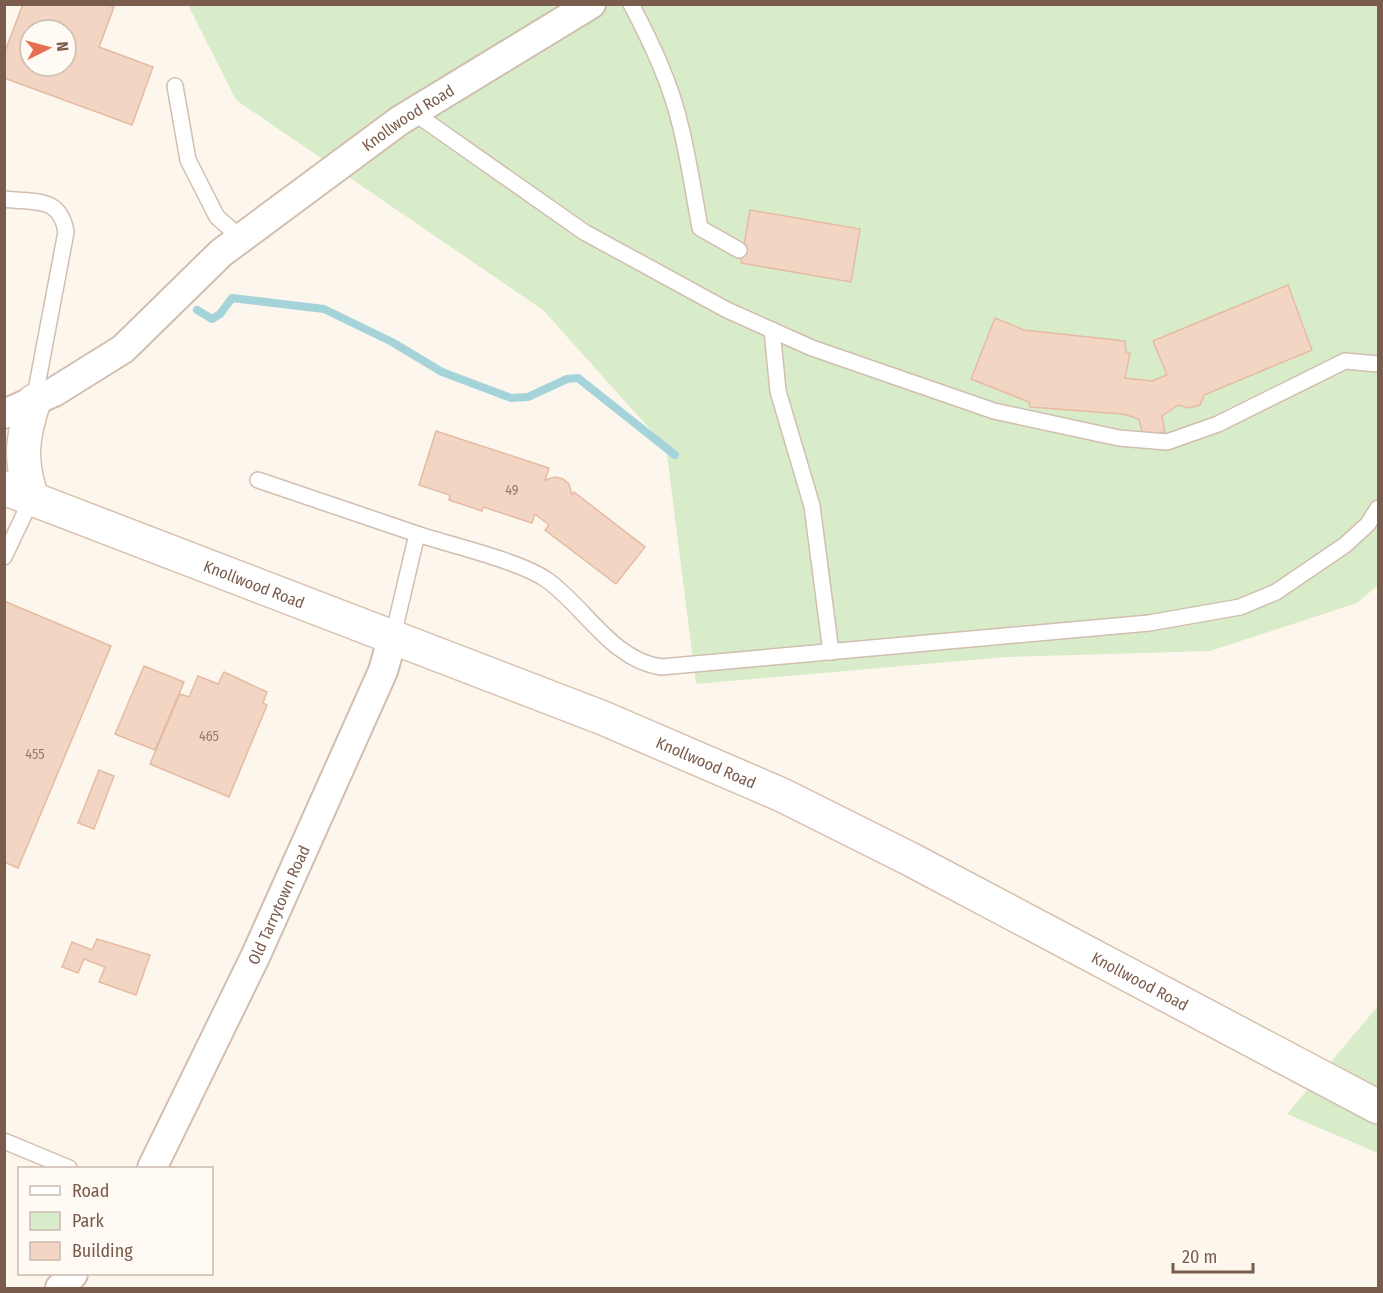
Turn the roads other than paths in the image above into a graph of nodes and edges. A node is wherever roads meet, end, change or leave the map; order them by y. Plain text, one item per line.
1 (591, 4) edge
2 (631, 4) edge
3 (176, 86) dead end
4 (413, 112) junction
5 (4, 200) edge
6 (241, 238) junction
7 (739, 250) dead end
8 (772, 330) junction
9 (1378, 364) edge
10 (34, 401) junction
11 (4, 414) edge
12 (258, 480) dead end
13 (18, 493) edge
14 (1378, 508) edge
15 (417, 534) junction
16 (4, 556) edge
17 (393, 636) junction
18 (831, 652) junction
19 (1378, 1107) edge
20 (4, 1141) edge
21 (67, 1167) edge
22 (152, 1167) edge
23 (72, 1275) edge
24 (60, 1288) edge

1 - 4 street, Knollwood Road
2 - 7 lane
3 - 6 lane
4 - 6 street, Knollwood Road
4 - 8 lane
5 - 10 lane
6 - 10 street, Knollwood Road
8 - 9 lane
8 - 18 lane
10 - 11 street, Knollwood Road
10 - 13 main road
12 - 15 lane
13 - 16 lane
13 - 17 main road, Knollwood Road
14 - 18 lane
15 - 17 lane
15 - 18 lane
17 - 19 main road, Knollwood Road
17 - 22 street, Old Tarrytown Road
20 - 21 lane
23 - 24 street

